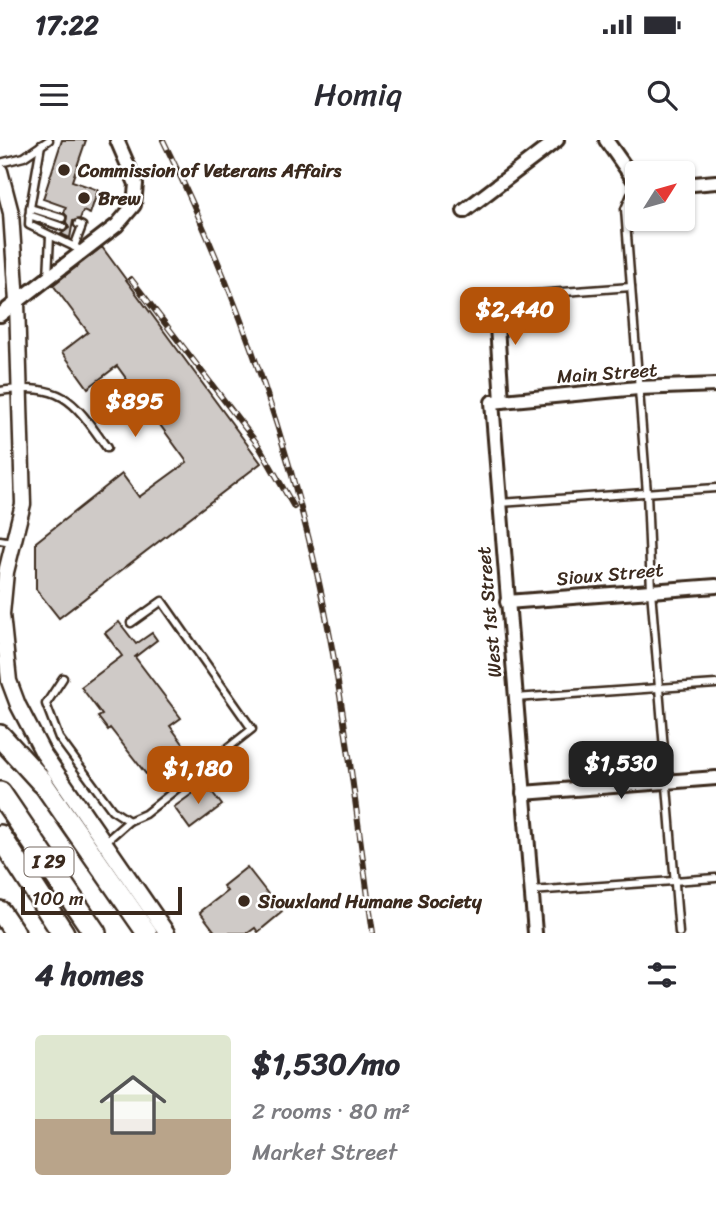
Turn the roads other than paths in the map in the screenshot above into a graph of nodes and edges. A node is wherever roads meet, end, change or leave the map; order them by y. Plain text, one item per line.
1 (49, 140) edge
2 (117, 140) edge
3 (557, 140) edge
4 (606, 140) edge
5 (41, 145) junction
6 (0, 163) edge
7 (625, 167) edge
8 (0, 171) edge
9 (716, 182) edge
10 (695, 184) edge
11 (29, 211) junction
12 (464, 211) dead end
13 (62, 218) dead end
14 (63, 227) dead end
15 (77, 229) dead end
16 (627, 231) edge
17 (50, 236) junction
18 (78, 249) junction
19 (47, 279) junction
20 (631, 287) junction
21 (495, 297) joint
22 (17, 302) junction
23 (0, 316) edge
24 (716, 385) edge
25 (638, 388) junction
26 (19, 389) junction
27 (0, 391) edge
28 (502, 401) junction
29 (107, 448) dead end
30 (716, 488) edge
31 (647, 493) junction
32 (499, 503) junction
33 (7, 541) edge
34 (716, 586) edge
35 (651, 590) junction
36 (507, 602) junction
37 (131, 623) dead end
38 (63, 678) dead end
39 (716, 684) edge
40 (659, 689) junction
41 (515, 698) junction
42 (0, 736) edge
43 (716, 778) edge
44 (667, 781) junction
45 (42, 782) joint
46 (0, 793) edge
47 (523, 793) junction
48 (129, 821) junction
49 (0, 835) edge
50 (105, 842) junction
51 (0, 859) edge
52 (716, 878) edge
53 (675, 881) junction
54 (531, 891) junction
55 (0, 911) edge
56 (15, 933) edge
57 (50, 933) edge
58 (63, 933) edge
59 (95, 933) edge
60 (147, 933) edge
61 (167, 933) edge
62 (535, 933) edge
63 (679, 933) edge

1 - 5 lane
2 - 18 street
3 - 12 street
4 - 7 street
5 - 6 lane
5 - 11 lane
8 - 22 street
9 - 10 street
11 - 13 lane
11 - 14 lane
11 - 17 lane
15 - 18 lane
16 - 20 lane
17 - 18 lane
17 - 19 lane
18 - 19 street
19 - 22 street
20 - 21 lane
20 - 25 lane
21 - 28 street, West 1st Street
22 - 23 street
22 - 26 street
24 - 25 street, Main Street
25 - 28 street, Main Street
25 - 31 lane
26 - 27 lane
26 - 29 lane
26 - 33 street
28 - 32 street, West 1st Street
30 - 31 lane
31 - 32 lane
31 - 35 lane
32 - 36 street, West 1st Street
33 - 50 street
34 - 35 street, Sioux Street
35 - 36 street, Sioux Street
35 - 40 lane
36 - 41 street, West 1st Street
37 - 48 lane
38 - 48 lane
39 - 40 lane
40 - 41 lane
40 - 44 lane
41 - 47 street, West 1st Street
42 - 45 highway
43 - 44 street
44 - 47 street
44 - 53 lane
45 - 60 highway
46 - 59 highway, I 29
47 - 54 street, West 1st Street
48 - 50 lane
49 - 58 highway, I 29
50 - 61 street
51 - 57 highway
52 - 53 lane
53 - 54 lane
53 - 63 lane
54 - 62 street, West 1st Street
55 - 56 highway

